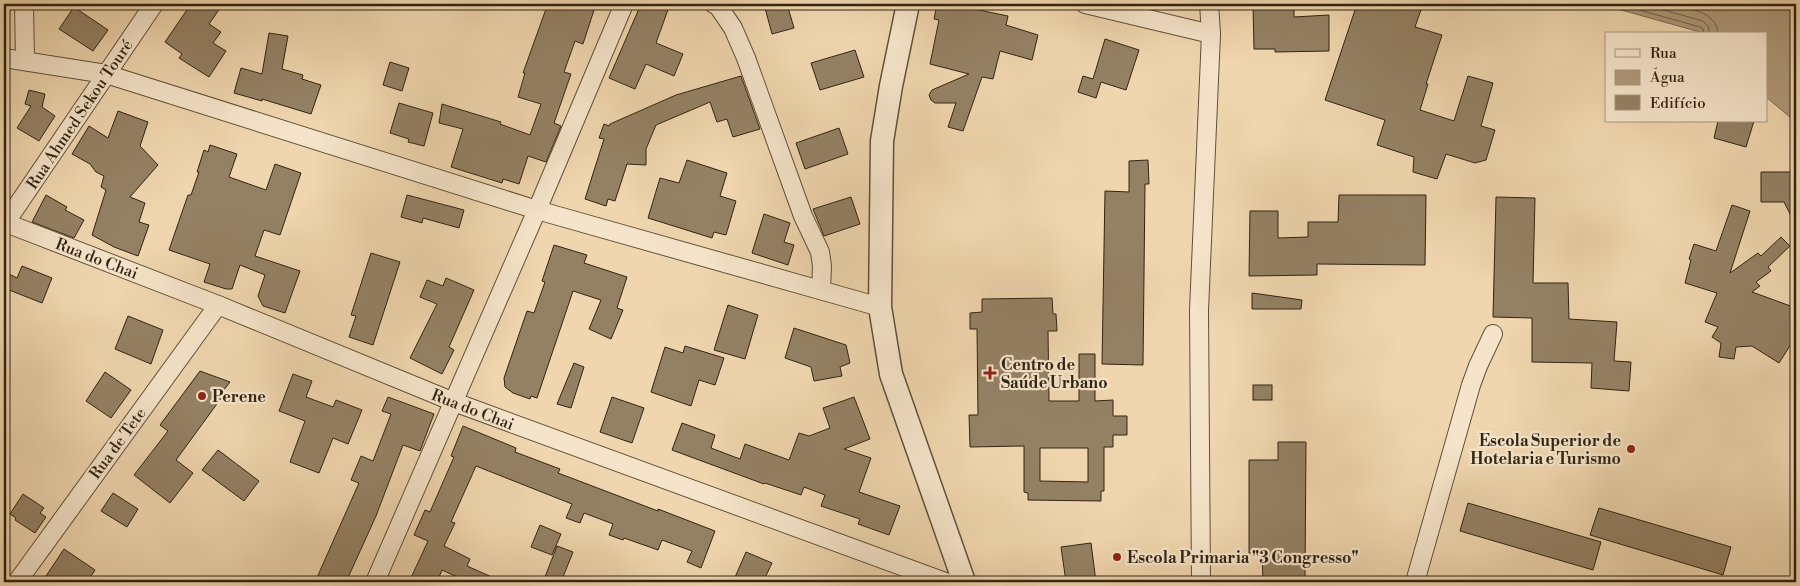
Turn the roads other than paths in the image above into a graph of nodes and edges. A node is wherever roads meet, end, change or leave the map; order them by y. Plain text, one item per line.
1 (24, 4) edge
2 (154, 4) edge
3 (624, 4) edge
4 (714, 4) edge
5 (908, 4) edge
6 (1085, 4) edge
7 (1210, 4) edge
8 (1211, 34) junction
9 (4, 58) edge
10 (25, 60) junction
11 (106, 74) junction
12 (537, 210) junction
13 (5, 224) edge
14 (821, 290) junction
15 (218, 305) junction
16 (880, 307) junction
17 (1493, 334) dead end
18 (454, 402) junction
19 (17, 582) edge
20 (376, 582) edge
21 (945, 582) edge
22 (964, 582) edge
23 (1201, 582) edge
24 (1415, 582) edge

1 - 10 street
2 - 11 street, Rua Ahmed Sekou Touré
3 - 12 street
4 - 14 street
5 - 16 street
6 - 8 street
7 - 8 street
8 - 23 street
9 - 10 street
10 - 11 street
11 - 12 street
11 - 13 street, Rua Ahmed Sekou Touré
12 - 14 street
12 - 18 street
13 - 15 street, Rua do Chai
14 - 16 street
15 - 18 street, Rua do Chai
15 - 19 street, Rua de Tete
16 - 22 street
17 - 24 street
18 - 20 street
18 - 21 street, Rua do Chai

